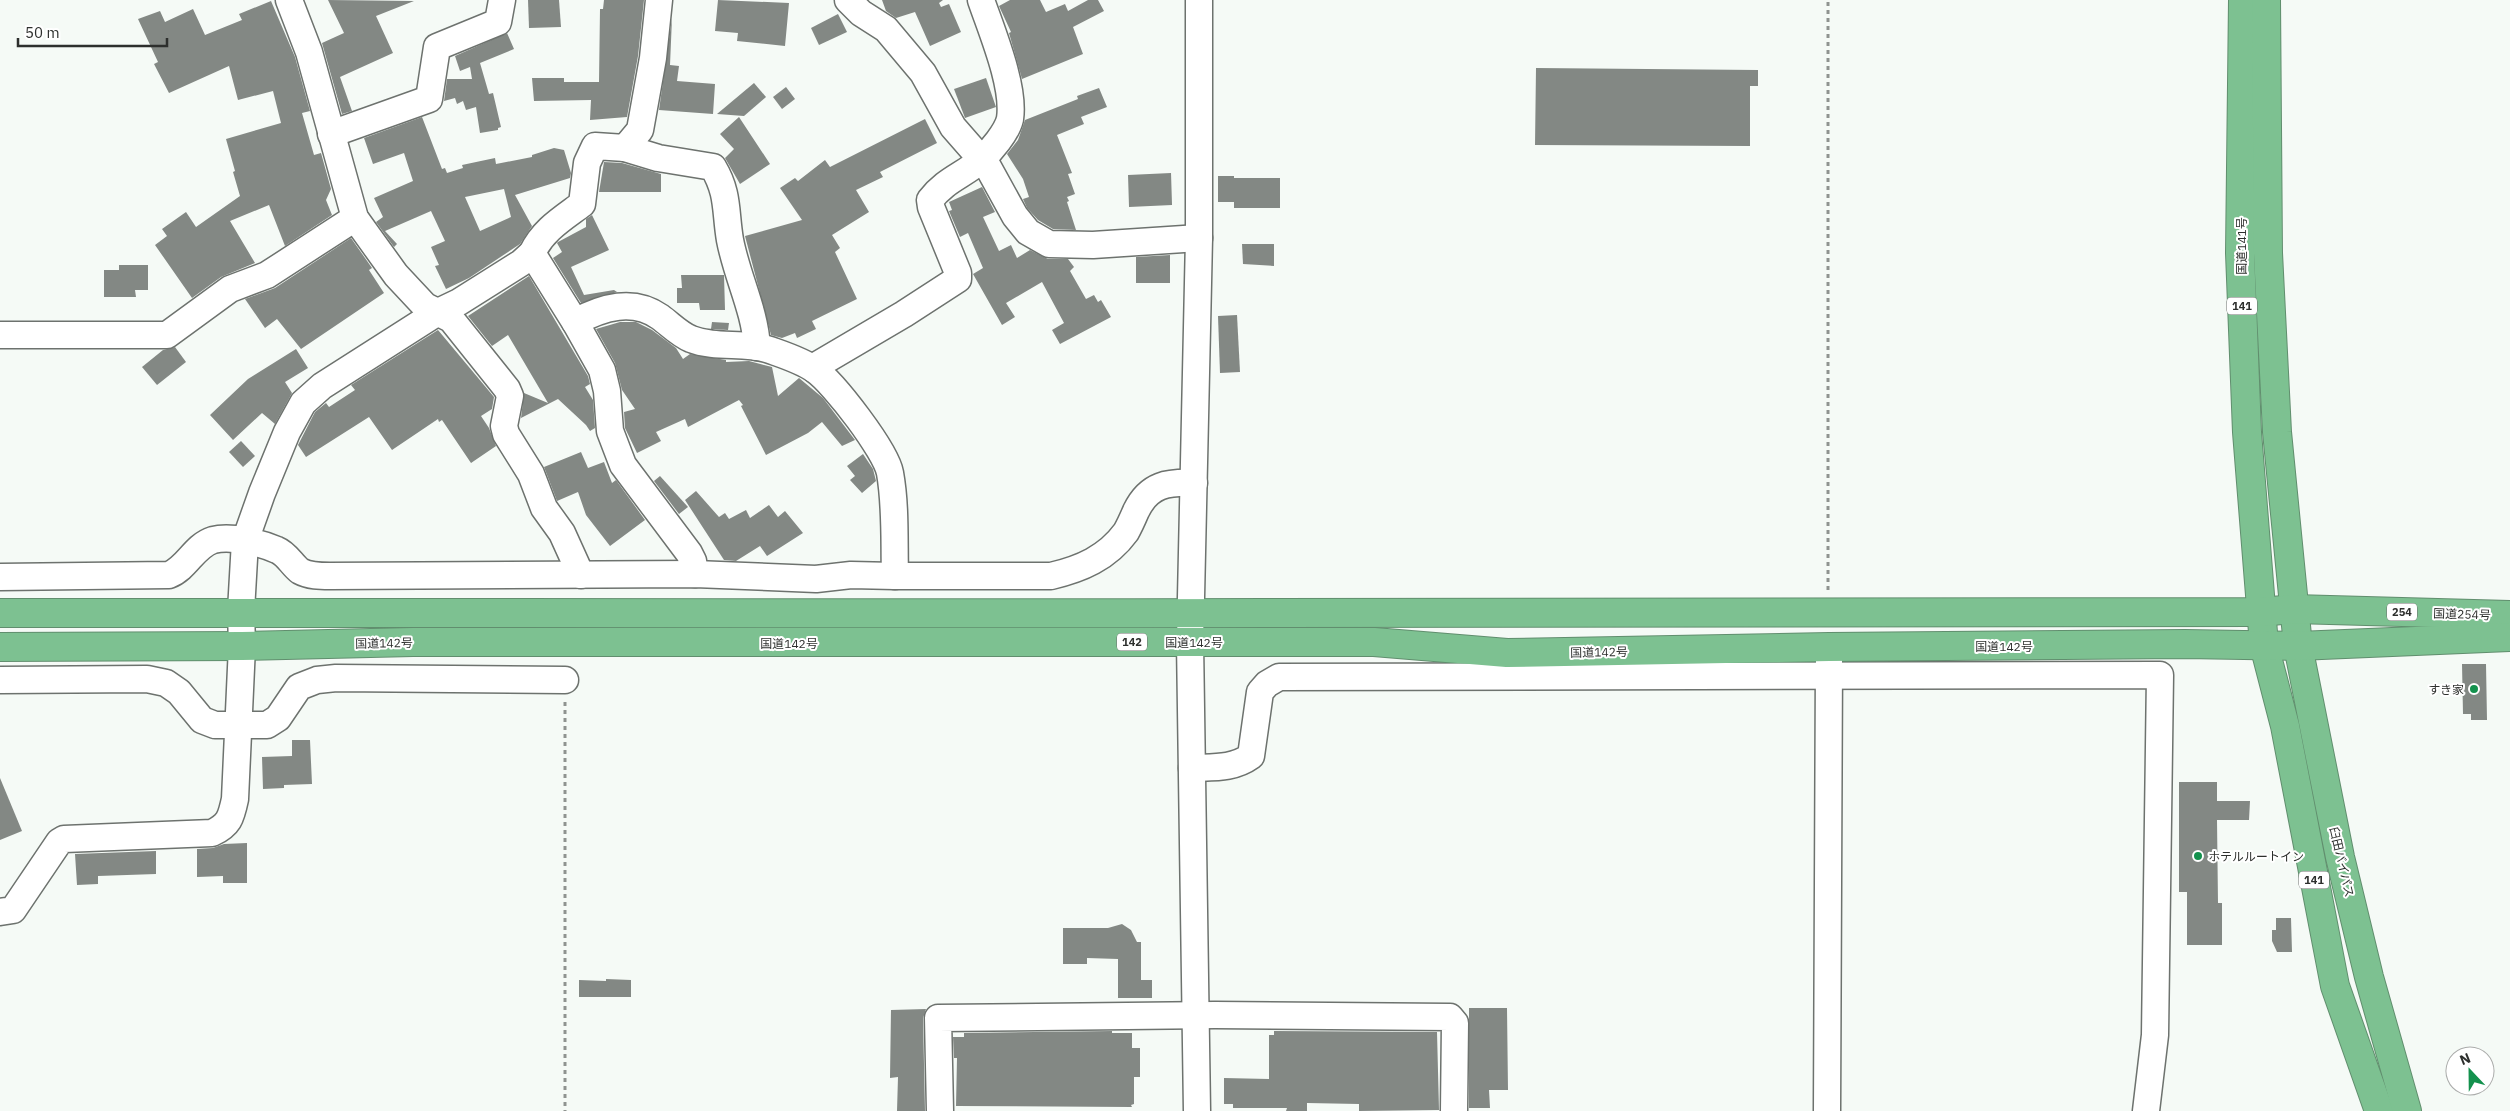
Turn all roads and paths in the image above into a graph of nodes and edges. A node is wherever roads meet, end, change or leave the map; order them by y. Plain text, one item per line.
1 (289, 0) edge
2 (502, 0) edge
3 (659, 0) edge
4 (848, 0) edge
5 (981, 0) edge
6 (1199, 0) edge
7 (1828, 0) edge
8 (2243, 0) edge
9 (2266, 0) edge
10 (331, 134) junction
11 (626, 148) junction
12 (981, 160) junction
13 (355, 218) junction
14 (1199, 238) junction
15 (532, 254) junction
16 (438, 312) junction
17 (575, 322) junction
18 (0, 335) edge
19 (757, 347) junction
20 (814, 369) junction
21 (1194, 483) junction
22 (245, 541) junction
23 (695, 574) junction
24 (581, 575) junction
25 (895, 576) junction
26 (0, 577) edge
27 (2294, 609) junction
28 (241, 611) junction
29 (2261, 612) junction
30 (0, 613) edge
31 (1192, 613) junction
32 (2510, 615) edge
33 (1828, 616) junction
34 (2510, 637) edge
35 (1190, 642) junction
36 (2264, 645) junction
37 (242, 646) junction
38 (2298, 646) junction
39 (0, 647) edge
40 (1829, 647) junction
41 (1828, 676) junction
42 (0, 680) edge
43 (565, 680) joint
44 (237, 724) junction
45 (1192, 768) junction
46 (0, 912) edge
47 (1196, 1016) junction
48 (565, 1111) edge
49 (940, 1111) edge
50 (1197, 1111) edge
51 (1454, 1111) edge
52 (1826, 1111) edge
53 (2146, 1111) edge
54 (2379, 1111) edge
55 (2407, 1111) edge

1 - 10 street
2 - 10 street
3 - 11 street
4 - 12 street
5 - 12 street
6 - 14 street
7 - 33 path
8 - 29 highway, 国道141号 / 141
9 - 27 highway, 141
10 - 13 street
11 - 15 street
11 - 19 street
12 - 14 street
12 - 20 street
13 - 16 street
13 - 18 street
14 - 21 street
15 - 16 street
15 - 17 street
16 - 22 street
16 - 24 street
17 - 19 street
17 - 23 street
19 - 20 street
20 - 25 street
21 - 25 street
21 - 31 street
22 - 24 street
22 - 26 street
22 - 28 street
23 - 24 street
23 - 25 street
27 - 29 highway
27 - 32 highway, 国道254号 / 254
27 - 38 highway, 臼田バイパス / 141
28 - 30 highway
28 - 31 highway
28 - 37 street
29 - 33 highway
29 - 36 highway, 141
31 - 33 highway
31 - 35 street
34 - 38 highway, 国道254号
35 - 37 highway, 国道142号 / 142
35 - 40 highway, 国道142号 / 142
35 - 45 street
36 - 38 highway, 国道142号 / 142
36 - 40 highway, 国道142号 / 142
36 - 54 highway, 141
37 - 39 highway, 国道142号 / 142
37 - 44 street
38 - 55 highway, 臼田バイパス / 141
40 - 41 street
41 - 45 street
41 - 52 street
41 - 53 street
42 - 44 street
43 - 44 street
43 - 48 path
44 - 46 street
45 - 47 street
47 - 49 street
47 - 50 street
47 - 51 street

